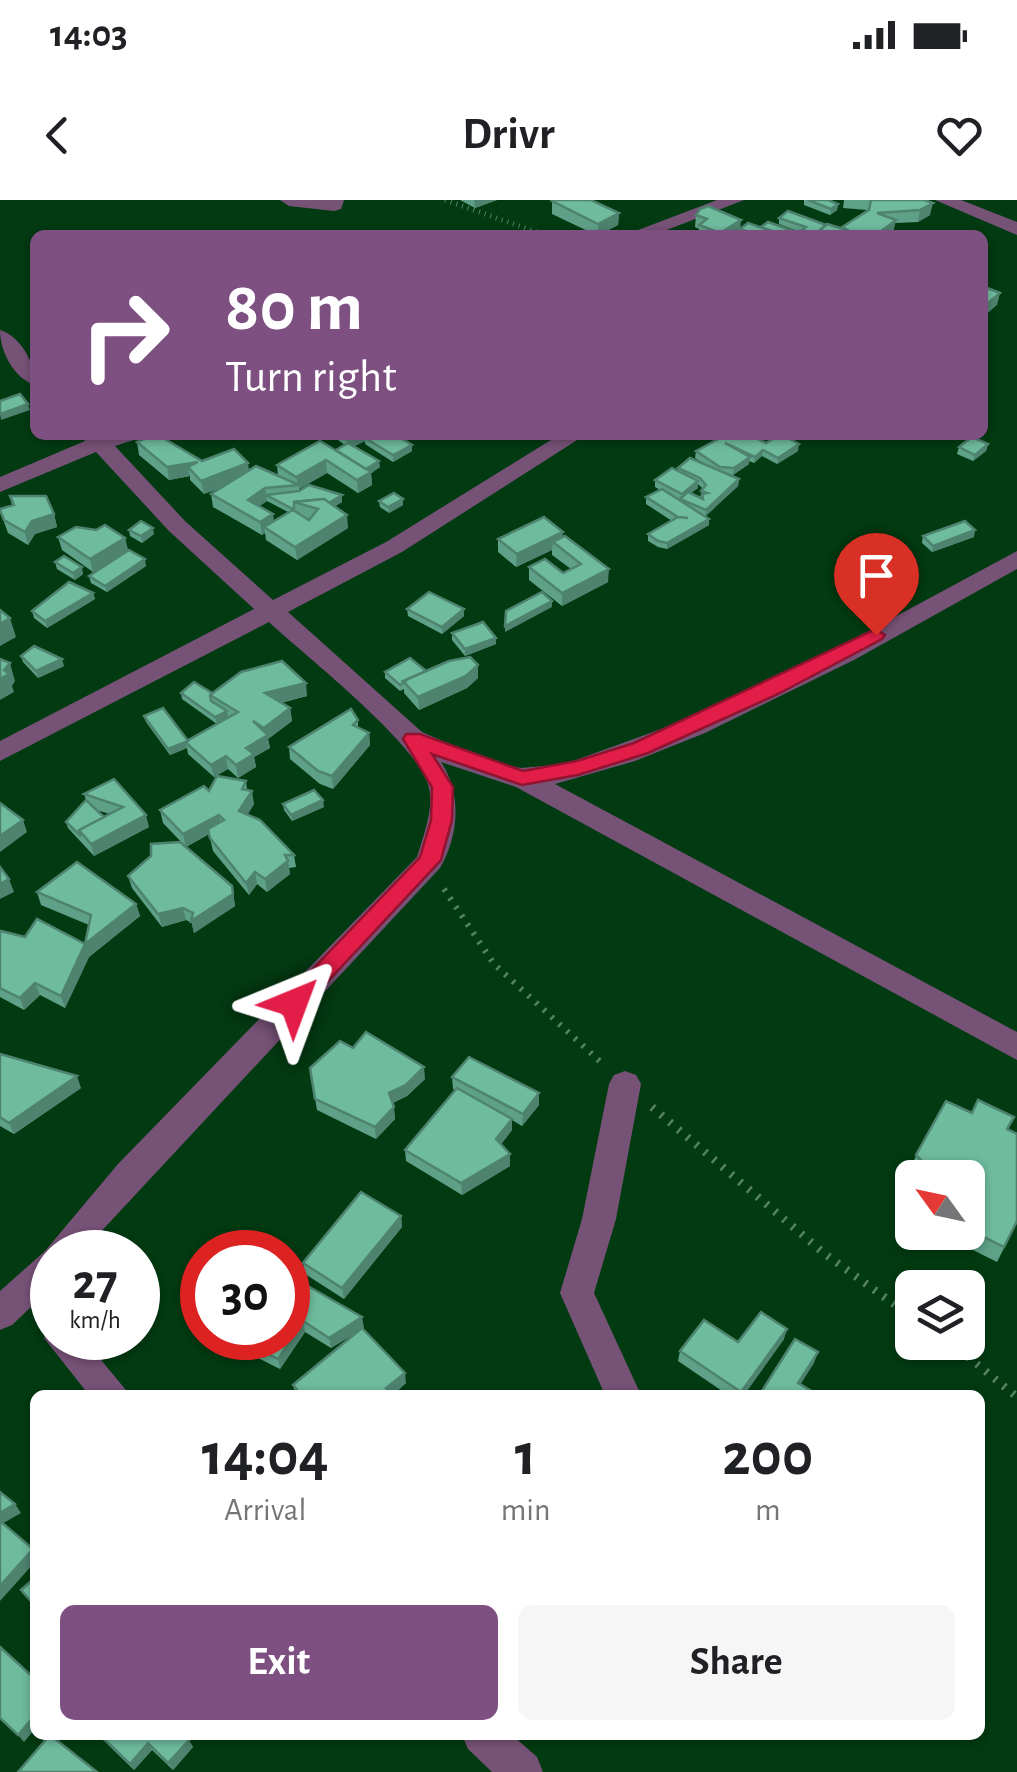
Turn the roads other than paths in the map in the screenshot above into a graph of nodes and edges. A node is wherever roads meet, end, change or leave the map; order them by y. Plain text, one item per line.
1 (289, 200) edge
2 (335, 200) edge
3 (735, 200) edge
4 (944, 200) edge
5 (972, 212) junction
6 (1017, 229) edge
7 (635, 230) edge
8 (964, 230) edge
9 (0, 336) edge
10 (30, 373) edge
11 (94, 440) edge
12 (97, 440) edge
13 (566, 440) edge
14 (0, 485) edge
15 (1017, 559) edge
16 (271, 613) junction
17 (413, 739) junction
18 (0, 752) edge
19 (522, 778) junction
20 (1017, 1047) edge
21 (625, 1084) dead end
22 (80, 1230) edge
23 (30, 1286) edge
24 (0, 1314) edge
25 (81, 1360) edge
26 (108, 1390) edge
27 (621, 1390) edge
28 (487, 1740) edge
29 (522, 1772) edge

1 - 2 street
3 - 7 street
4 - 5 street
5 - 6 street
5 - 8 street
9 - 10 street
11 - 14 street
12 - 16 street
13 - 16 street
15 - 19 street
16 - 17 street
16 - 18 street
17 - 19 street
17 - 22 street
19 - 20 street
21 - 27 street
23 - 24 street
25 - 26 street
28 - 29 street

